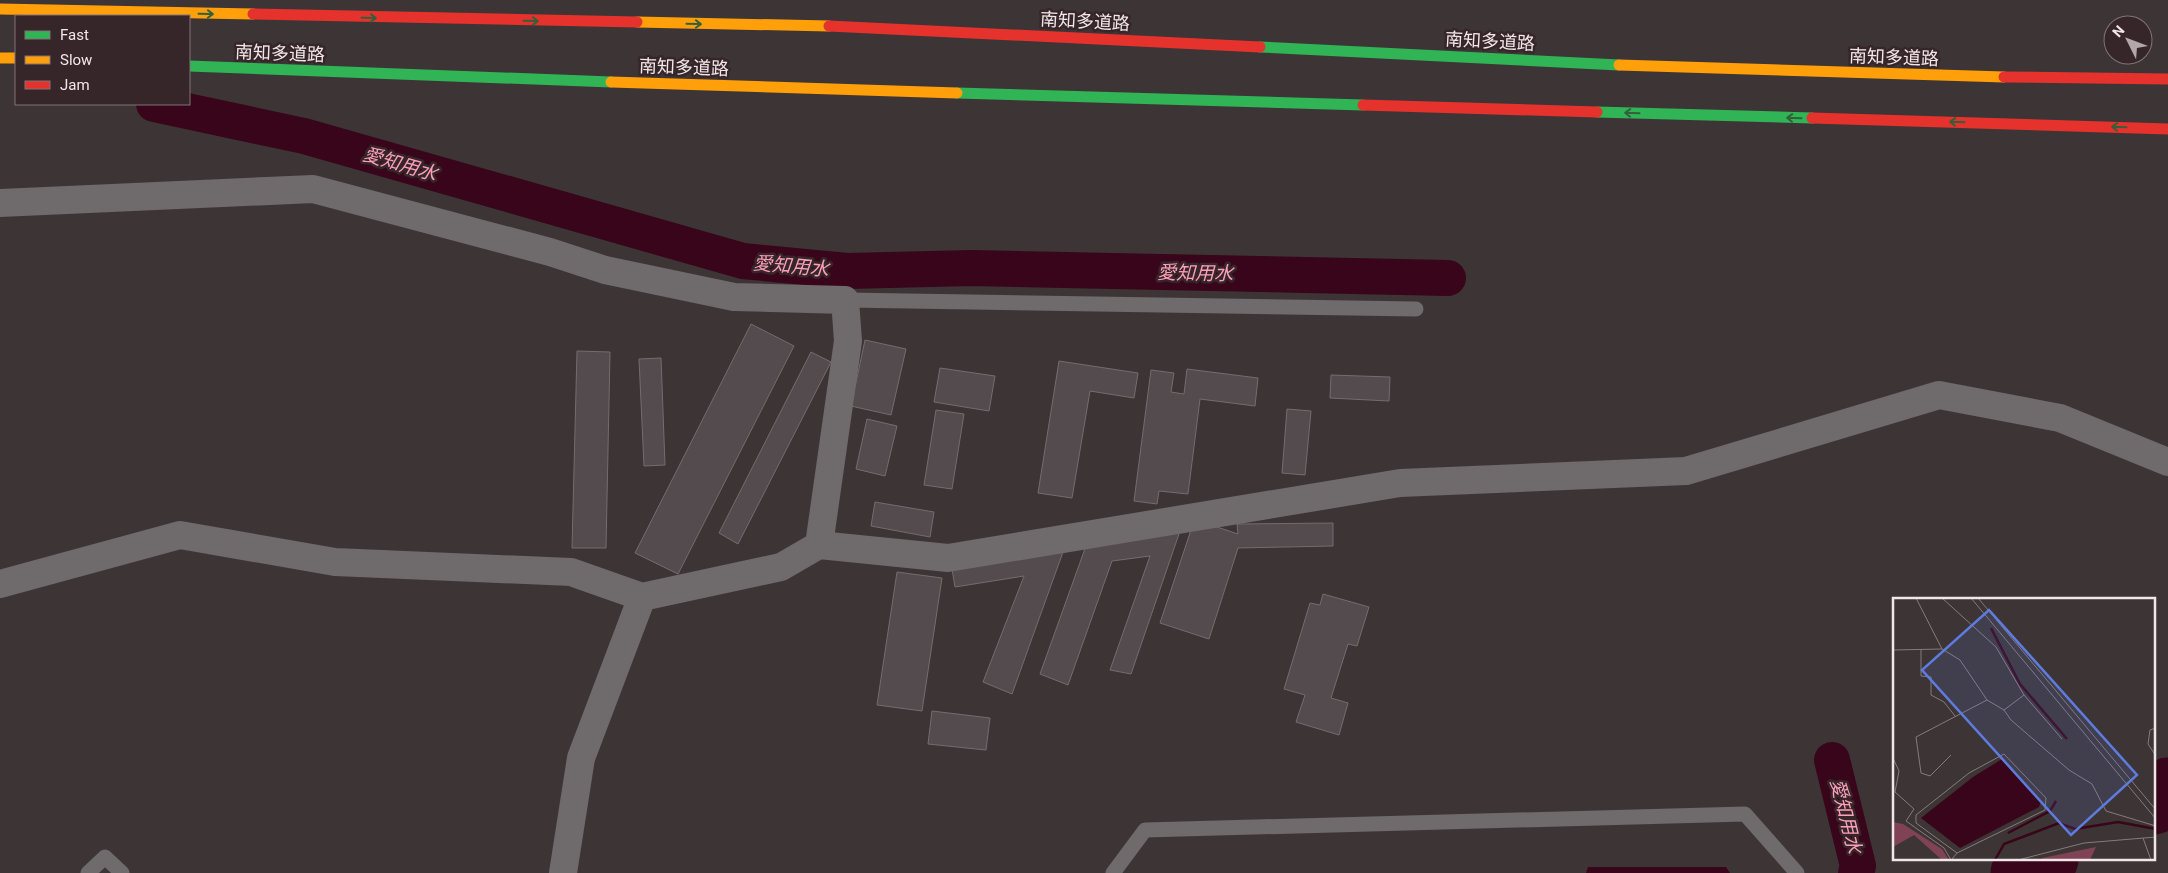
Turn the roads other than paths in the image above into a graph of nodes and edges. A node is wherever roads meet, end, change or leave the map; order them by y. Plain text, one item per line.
1 (0, 9) edge
2 (0, 58) edge
3 (15, 58) edge
4 (190, 66) edge
5 (2168, 79) edge
6 (2168, 129) edge
7 (0, 203) edge
8 (845, 300) junction
9 (1416, 309) dead end
10 (2168, 462) edge
11 (820, 545) junction
12 (0, 584) edge
13 (642, 597) junction
14 (88, 873) edge
15 (122, 873) edge
16 (563, 873) edge
17 (1114, 873) edge
18 (1797, 873) edge

1 -> 5 highway, 南知多道路
2 - 3 highway
6 -> 4 highway, 南知多道路
7 - 8 street
8 - 9 lane
8 - 11 street
10 - 11 street
11 - 13 street
12 - 13 street
13 - 16 street
14 - 15 lane
17 - 18 lane

